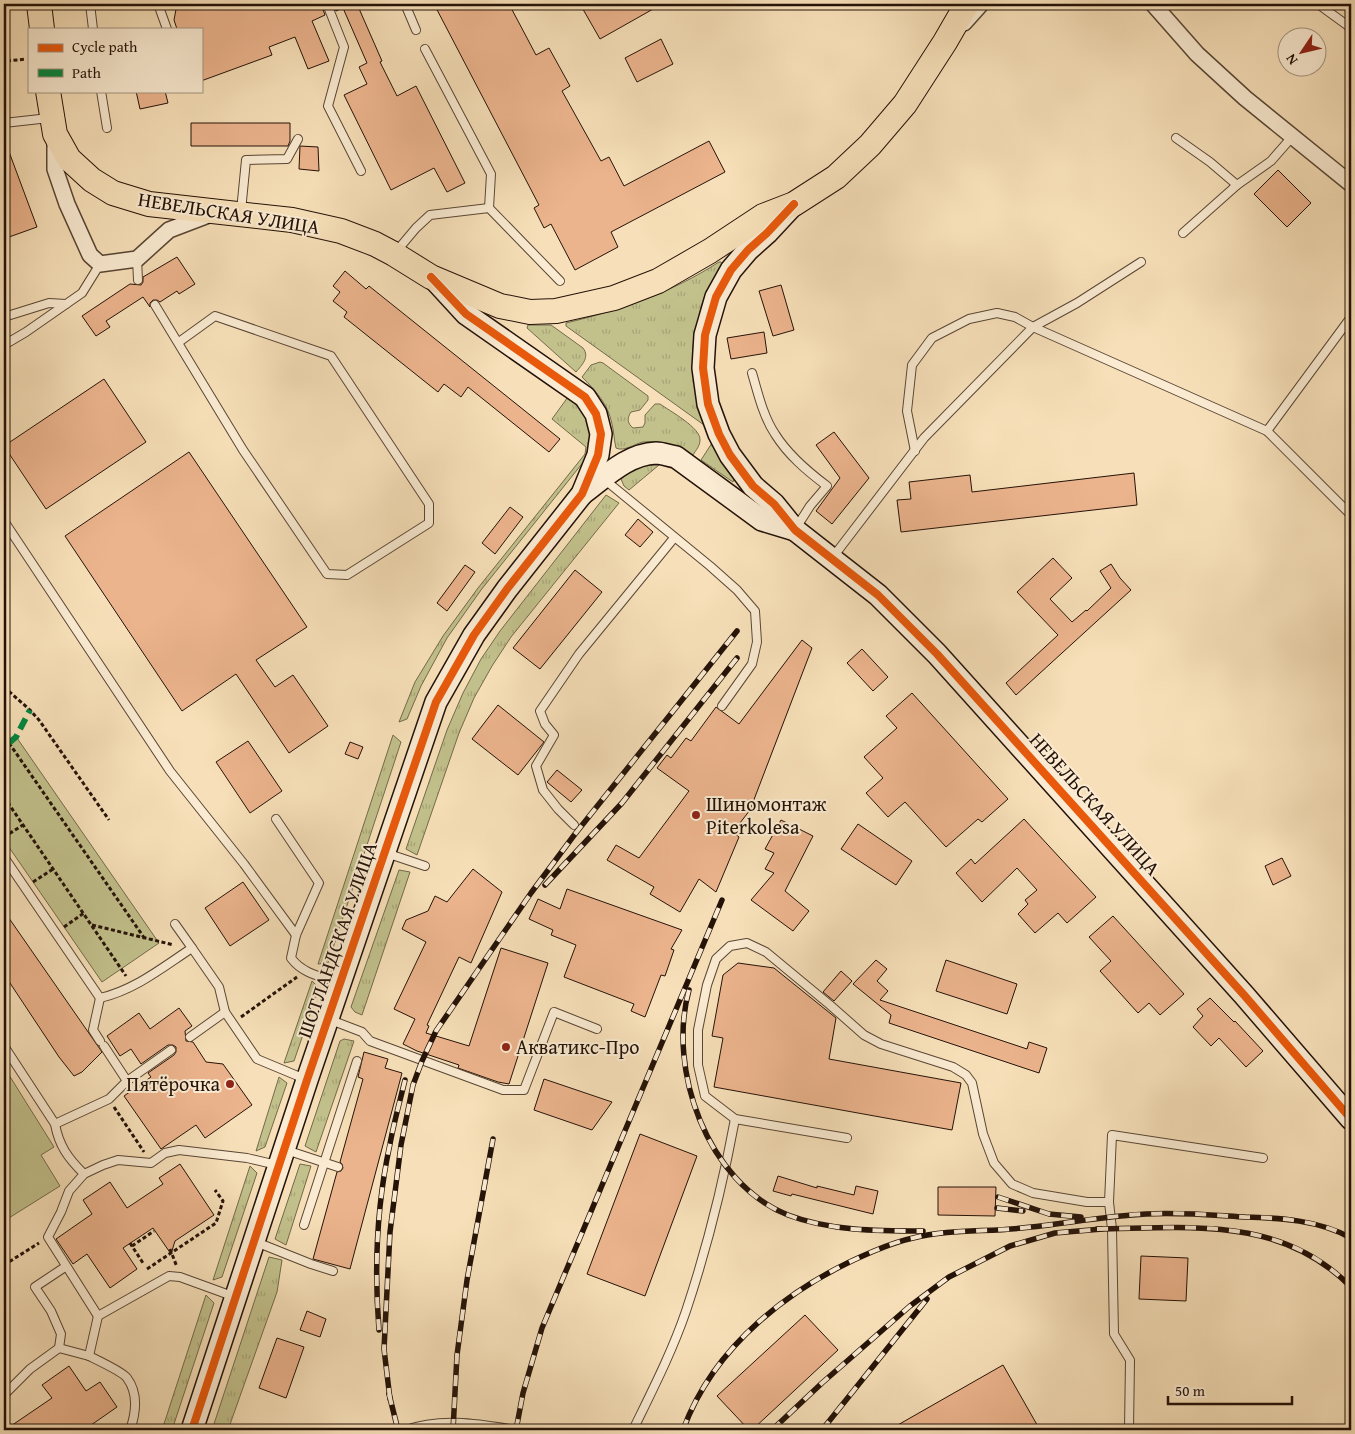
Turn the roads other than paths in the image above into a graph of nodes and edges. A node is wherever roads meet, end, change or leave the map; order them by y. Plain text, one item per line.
1 (90, 4) edge
2 (158, 4) edge
3 (327, 4) edge
4 (405, 4) edge
5 (967, 4) edge
6 (981, 4) edge
7 (1153, 4) edge
8 (1318, 4) edge
9 (30, 5) edge
10 (42, 28) edge
11 (92, 28) edge
12 (167, 28) edge
13 (1351, 28) edge
14 (416, 30) dead end
15 (945, 42) junction
16 (425, 49) dead end
17 (48, 92) edge
18 (101, 92) edge
19 (4, 123) edge
20 (53, 126) junction
21 (107, 128) dead end
22 (1292, 137) junction
23 (1176, 138) dead end
24 (298, 139) dead end
25 (361, 171) dead end
26 (1351, 184) edge
27 (1237, 185) junction
28 (794, 204) junction
29 (489, 208) junction
30 (217, 212) junction
31 (241, 214) junction
32 (1183, 233) dead end
33 (394, 254) junction
34 (137, 258) junction
35 (1141, 262) dead end
36 (100, 264) junction
37 (431, 277) junction
38 (138, 280) dead end
39 (560, 281) dead end
40 (66, 304) junction
41 (155, 306) dead end
42 (4, 317) edge
43 (1351, 317) edge
44 (1033, 327) junction
45 (179, 342) junction
46 (4, 345) edge
47 (752, 372) dead end
48 (1267, 431) junction
49 (914, 451) junction
50 (603, 479) junction
51 (582, 494) junction
52 (1351, 515) edge
53 (4, 521) edge
54 (795, 530) junction
55 (674, 538) junction
56 (832, 559) junction
57 (722, 706) dead end
58 (276, 819) dead end
59 (574, 825) dead end
60 (384, 852) junction
61 (4, 857) edge
62 (425, 866) dead end
63 (175, 924) dead end
64 (296, 935) junction
65 (192, 948) junction
66 (340, 982) junction
67 (100, 998) junction
68 (225, 1012) junction
69 (328, 1019) junction
70 (597, 1029) dead end
71 (190, 1038) dead end
72 (4, 1046) edge
73 (172, 1050) dead end
74 (357, 1061) dead end
75 (307, 1080) junction
76 (127, 1081) junction
77 (735, 1119) junction
78 (1351, 1119) edge
79 (55, 1124) junction
80 (847, 1138) dead end
81 (282, 1157) junction
82 (1264, 1158) dead end
83 (325, 1163) junction
84 (338, 1167) dead end
85 (84, 1174) junction
86 (1109, 1202) junction
87 (304, 1225) dead end
88 (254, 1241) junction
89 (65, 1267) junction
90 (333, 1271) dead end
91 (235, 1297) junction
92 (98, 1316) junction
93 (59, 1348) junction
94 (89, 1356) junction
95 (4, 1396) edge
96 (130, 1430) edge
97 (192, 1430) edge
98 (406, 1430) edge
99 (516, 1430) edge
100 (634, 1430) edge
101 (1129, 1430) edge

1 - 11 lane
2 - 12 lane
3 - 25 lane
4 - 14 lane
5 - 15 main road
6 - 15 street
7 - 22 street
8 - 13 lane
9 - 10 main road
15 - 28 main road
16 - 29 lane
17 - 20 main road, НЕВЕЛЬСКАЯ УЛИЦА
18 - 21 lane
19 - 20 lane
20 - 30 main road, НЕВЕЛЬСКАЯ УЛИЦА
20 - 36 street
22 - 26 street
22 - 27 lane
23 - 27 lane
24 - 31 lane
27 - 32 lane
28 - 37 main road
28 - 54 street
29 - 33 lane
29 - 39 lane
30 - 31 main road, НЕВЕЛЬСКАЯ УЛИЦА
30 - 34 street
31 - 33 main road, НЕВЕЛЬСКАЯ УЛИЦА
33 - 37 main road, НЕВЕЛЬСКАЯ УЛИЦА
34 - 36 street
34 - 38 lane
35 - 44 lane
36 - 40 lane
37 - 51 street, НЕВЕЛЬСКАЯ УЛИЦА
40 - 42 lane
40 - 46 lane
41 - 45 lane
43 - 48 lane
44 - 48 lane
44 - 49 lane
44 - 49 lane
45 - 45 lane
47 - 54 lane
48 - 52 lane
49 - 56 lane
50 - 51 street
50 - 54 street
50 - 55 lane
51 - 60 street, ШОТЛАНДСКАЯ УЛИЦА
53 - 64 lane
54 - 56 street, НЕВЕЛЬСКАЯ УЛИЦА
55 - 57 lane
55 - 59 lane
56 - 78 street, НЕВЕЛЬСКАЯ УЛИЦА
58 - 64 lane
60 - 62 lane
60 - 66 street, ШОТЛАНДСКАЯ УЛИЦА
61 - 67 lane
63 - 65 lane
64 - 66 lane
65 - 67 lane
65 - 68 lane
66 - 69 street, ШОТЛАНДСКАЯ УЛИЦА
67 - 76 lane
68 - 71 lane
68 - 75 lane
69 - 70 lane
69 - 75 street, ШОТЛАНДСКАЯ УЛИЦА
72 - 79 lane
73 - 76 lane
74 - 83 lane
75 - 81 street, ШОТЛАНДСКАЯ УЛИЦА
76 - 79 lane
77 - 80 lane
77 - 86 lane
77 - 100 lane
79 - 85 lane
81 - 83 lane
81 - 85 lane
81 - 88 street, ШОТЛАНДСКАЯ УЛИЦА
82 - 86 lane
83 - 84 lane
83 - 87 lane
85 - 89 lane
86 - 101 lane
88 - 90 lane
88 - 91 street, ШОТЛАНДСКАЯ УЛИЦА
89 - 92 lane
89 - 93 lane
91 - 92 lane
91 - 97 street, ШОТЛАНДСКАЯ УЛИЦА
92 - 94 lane
93 - 94 lane
93 - 95 lane
94 - 96 lane
98 - 99 lane

